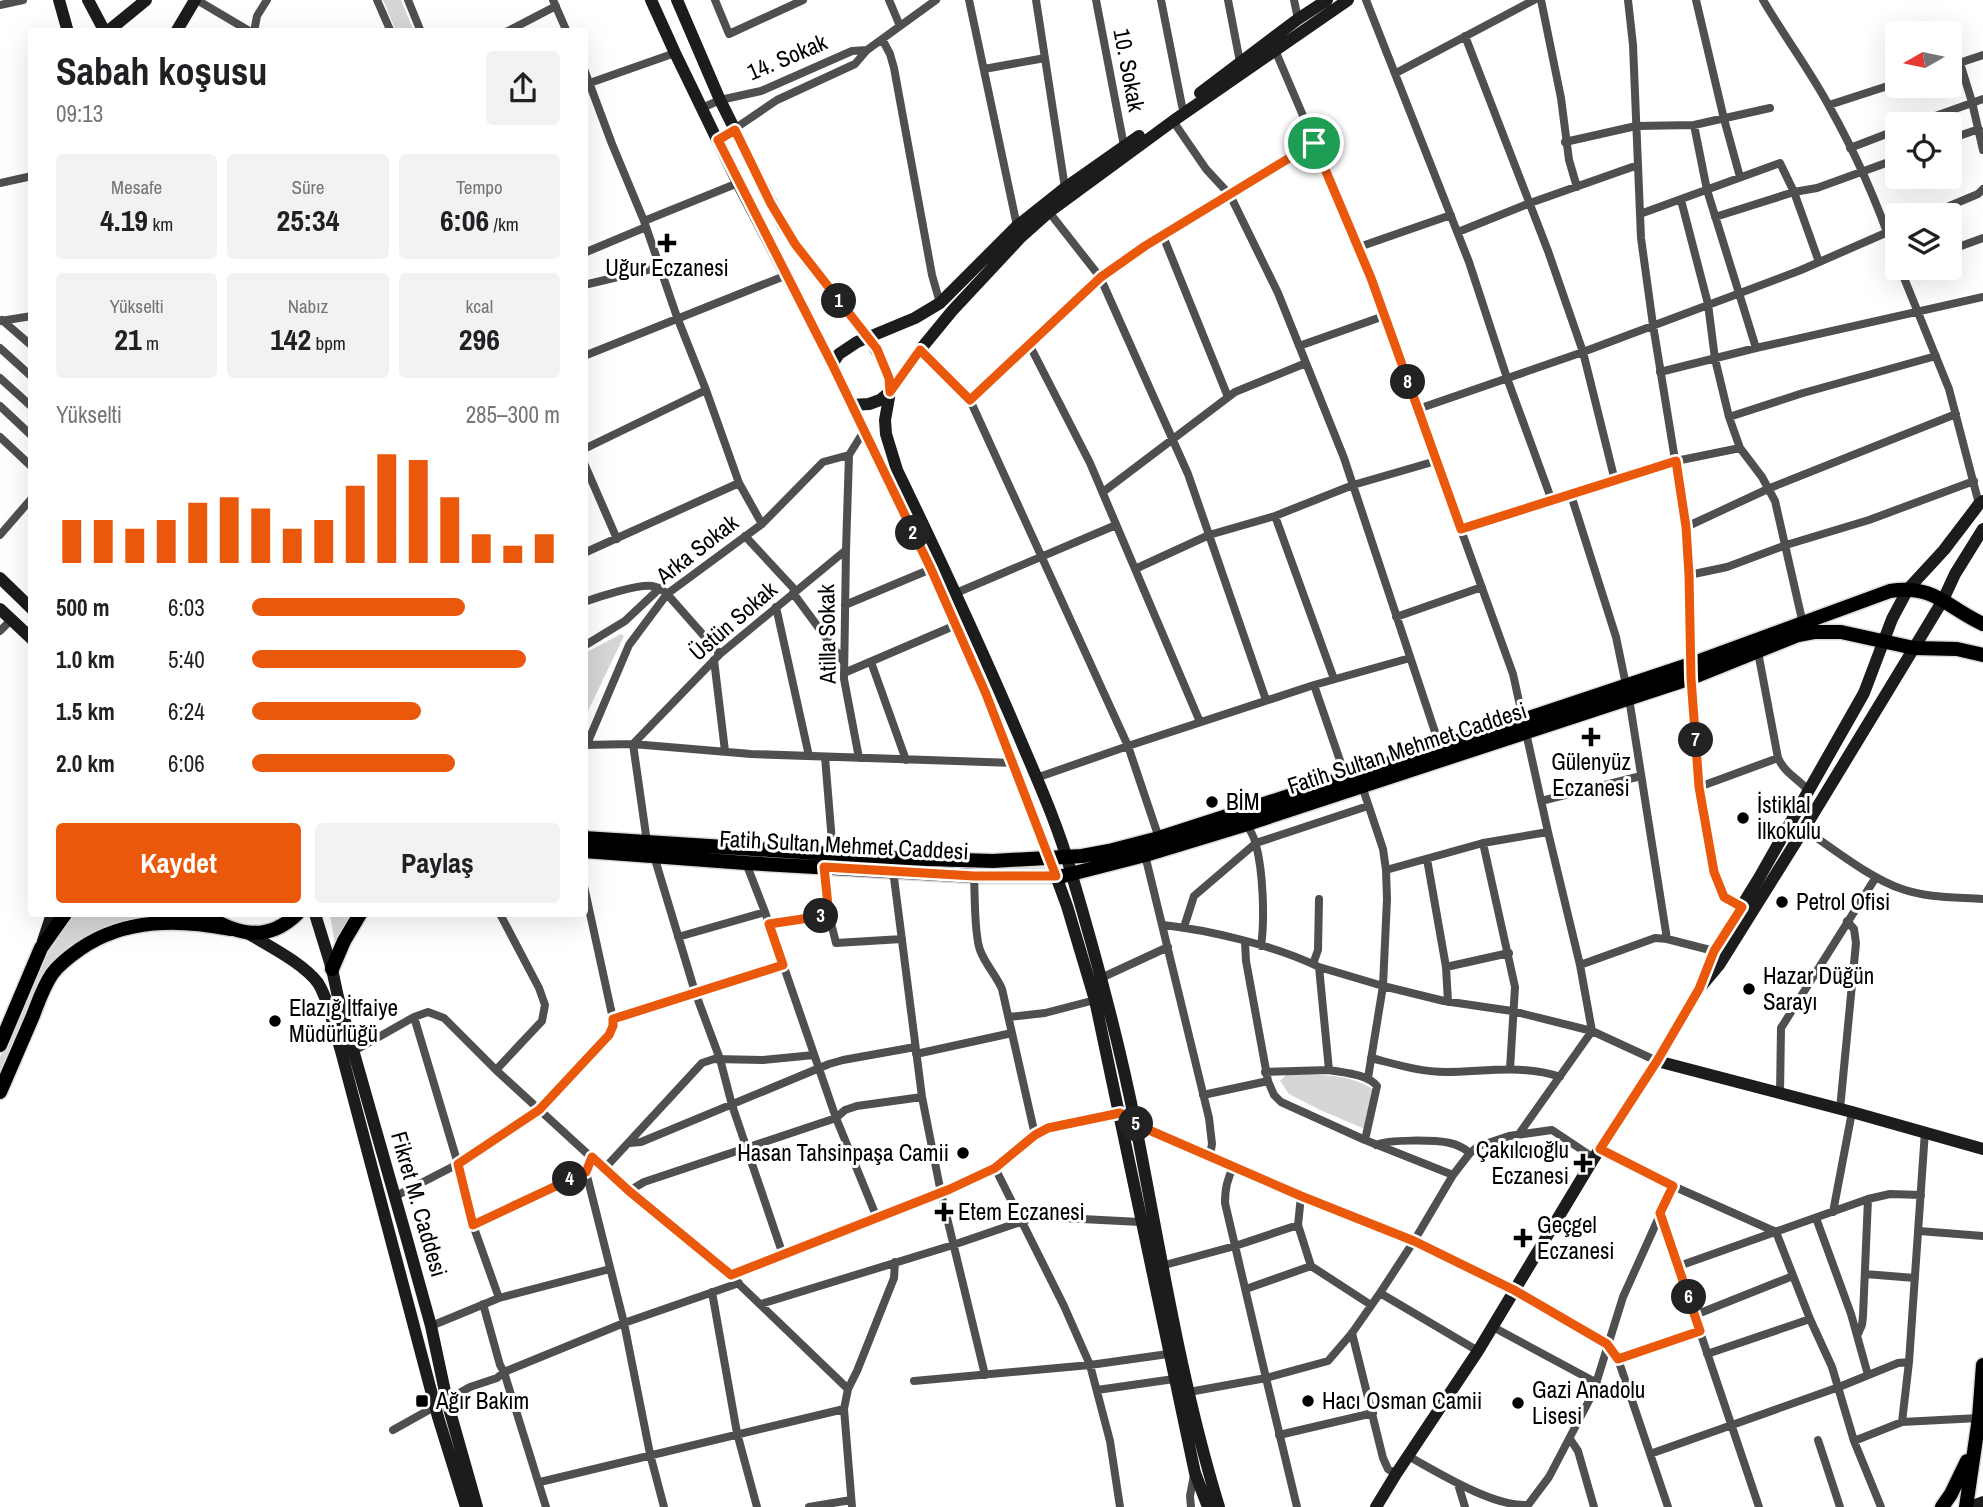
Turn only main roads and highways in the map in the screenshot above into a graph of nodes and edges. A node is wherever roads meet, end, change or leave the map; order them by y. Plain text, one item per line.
1 (59, 0) edge
2 (88, 0) edge
3 (146, 0) edge
4 (196, 0) edge
5 (651, 0) edge
6 (677, 0) edge
7 (1327, 0) edge
8 (1348, 0) edge
9 (67, 28) edge
10 (104, 28) edge
11 (111, 28) edge
12 (178, 28) edge
13 (869, 338) junction
14 (832, 364) junction
15 (890, 392) junction
16 (851, 405) junction
17 (1981, 503) edge
18 (1983, 529) edge
19 (0, 578) edge
20 (1908, 589) junction
21 (1943, 600) junction
22 (28, 605) edge
23 (0, 609) edge
24 (1983, 624) edge
25 (28, 635) edge
26 (1883, 640) junction
27 (1914, 648) junction
28 (1983, 655) edge
29 (1691, 671) junction
30 (1525, 726) junction
31 (588, 838) edge
32 (588, 850) edge
33 (1067, 857) junction
34 (1049, 858) junction
35 (1072, 873) junction
36 (1056, 876) junction
37 (51, 917) edge
38 (63, 917) edge
39 (209, 917) edge
40 (294, 917) edge
41 (316, 917) edge
42 (358, 917) edge
43 (230, 929) junction
44 (246, 932) junction
45 (41, 948) junction
46 (332, 969) junction
47 (1699, 989) junction
48 (0, 1045) edge
49 (1657, 1061) junction
50 (0, 1092) edge
51 (1983, 1149) edge
52 (1983, 1365) edge
53 (441, 1404) junction
54 (1974, 1447) junction
55 (1195, 1472) junction
56 (1983, 1502) edge
57 (466, 1507) edge
58 (477, 1507) edge
59 (1202, 1507) edge
60 (1208, 1507) edge
61 (1219, 1507) edge
62 (1376, 1507) edge
63 (1942, 1507) edge
64 (1968, 1507) edge

1 - 9 main road
2 - 10 main road
3 - 11 main road
4 - 12 main road
5 - 14 main road
6 - 13 main road
7 - 13 main road
8 - 15 main road
13 - 14 main road
13 - 15 main road
14 - 16 main road
15 - 16 main road
15 - 33 main road
16 - 34 main road
17 - 20 main road
18 - 21 main road
19 - 22 main road
20 - 21 main road
20 - 26 main road
20 - 29 main road
21 - 24 main road
21 - 27 main road
23 - 25 main road
26 - 27 main road, Fatih Sultan Mehmet Caddesi
26 - 29 main road, Fatih Sultan Mehmet Caddesi
26 - 47 main road
27 - 28 main road, Fatih Sultan Mehmet Caddesi
27 - 47 main road
29 - 30 main road, Fatih Sultan Mehmet Caddesi
30 - 33 main road
30 - 35 main road, Fatih Sultan Mehmet Caddesi
31 - 34 main road
32 - 36 main road, Fatih Sultan Mehmet Caddesi
33 - 34 main road
33 - 35 main road
34 - 36 main road
35 - 36 main road, Fatih Sultan Mehmet Caddesi
35 - 61 main road
36 - 55 main road
37 - 45 main road
38 - 45 main road
39 - 43 main road
40 - 44 main road
41 - 46 main road, Fikret M. Caddesi
42 - 46 main road
43 - 44 main road
43 - 50 main road
44 - 53 main road
45 - 48 main road
46 - 53 main road, Fikret M. Caddesi
47 - 49 main road
49 - 51 main road
49 - 62 main road
52 - 54 main road
53 - 57 main road
53 - 58 main road, Fikret M. Caddesi
54 - 63 main road
54 - 64 main road
55 - 59 main road
55 - 60 main road
56 - 64 main road

